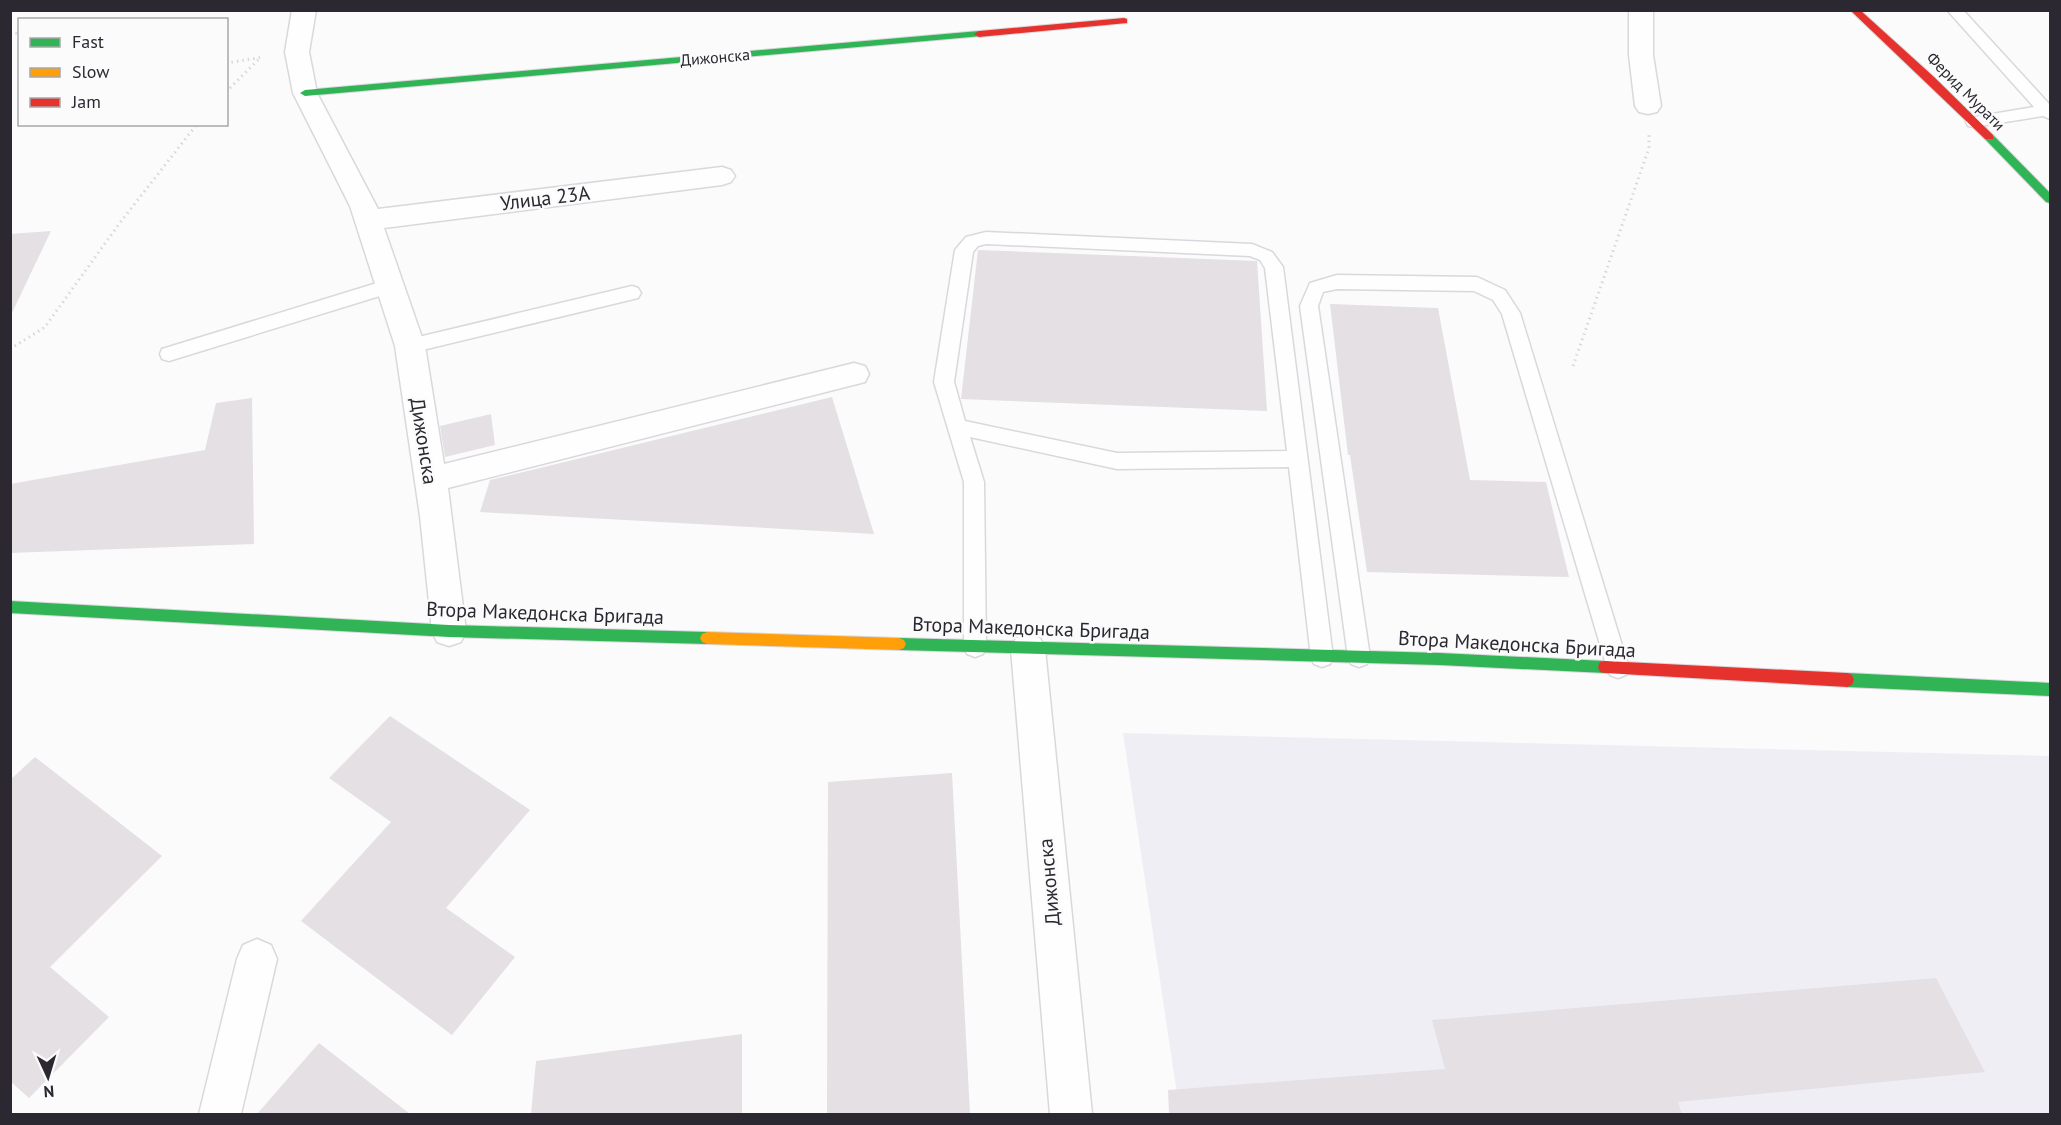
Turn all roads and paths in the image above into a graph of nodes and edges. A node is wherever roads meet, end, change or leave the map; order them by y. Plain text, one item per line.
1 (304, 10) edge
2 (1854, 10) edge
3 (1954, 10) edge
4 (1633, 12) edge
5 (1124, 21) dead end
6 (260, 58) dead end
7 (228, 90) edge
8 (305, 93) junction
9 (1648, 106) joint
10 (2049, 112) edge
11 (1974, 122) junction
12 (195, 126) edge
13 (722, 176) dead end
14 (2050, 199) edge
15 (368, 220) junction
16 (390, 286) junction
17 (632, 293) dead end
18 (410, 346) junction
19 (10, 349) edge
20 (169, 354) dead end
21 (1573, 366) dead end
22 (854, 374) dead end
23 (958, 427) junction
24 (1297, 459) junction
25 (430, 480) junction
26 (10, 607) edge
27 (449, 631) junction
28 (975, 647) junction
29 (1029, 649) junction
30 (1322, 657) junction
31 (1359, 657) junction
32 (1618, 668) junction
33 (2050, 690) edge
34 (257, 959) dead end
35 (220, 1114) edge
36 (1071, 1114) edge

1 - 8 street, Дижонска
2 - 11 street, Ферид Мурати
3 - 10 lane
4 - 9 street
5 - 8 street, Дижонска
6 - 7 path
8 - 15 street, Дижонска
9 - 21 path
10 - 11 lane
11 - 14 street, Ферид Мурати
12 - 19 path
13 - 15 street, Улица 23А
15 - 16 street, Дижонска
16 - 18 street, Дижонска
16 - 20 lane
17 - 18 lane
18 - 25 street, Дижонска
22 - 25 street
23 - 24 lane
23 - 24 lane
23 - 28 lane
24 - 30 lane
25 - 27 street, Дижонска
26 - 27 street, Втора Македонска Бригада
27 - 28 street, Втора Македонска Бригада
28 - 29 street, Втора Македонска Бригада
29 - 30 street, Втора Македонска Бригада
29 - 36 street, Дижонска
30 - 31 street, Втора Македонска Бригада
31 - 32 street, Втора Македонска Бригада
31 - 32 lane
32 - 33 street, Втора Македонска Бригада
34 - 35 street

